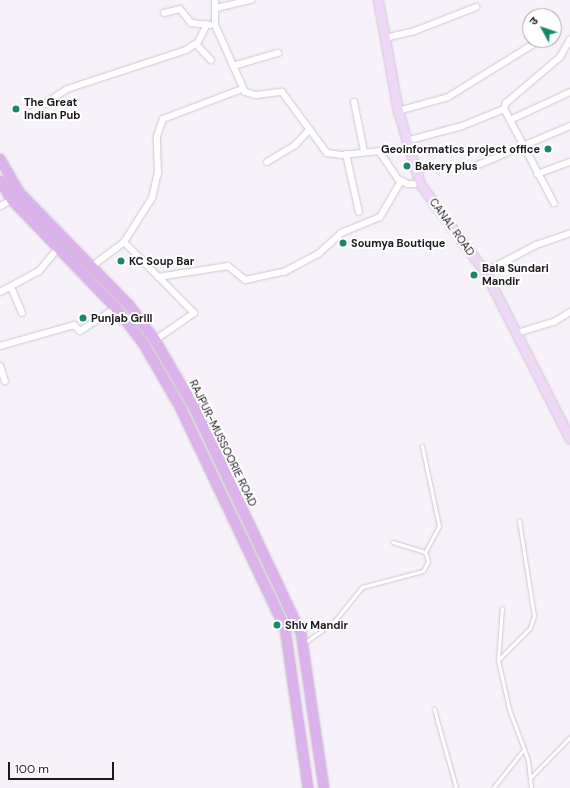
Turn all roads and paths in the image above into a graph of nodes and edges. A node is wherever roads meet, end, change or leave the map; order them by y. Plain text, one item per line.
1 (216, 0) edge
2 (252, 0) edge
3 (378, 0) edge
4 (476, 7) dead end
5 (216, 8) junction
6 (164, 13) dead end
7 (207, 24) junction
8 (215, 25) junction
9 (385, 38) junction
10 (570, 40) edge
11 (196, 44) junction
12 (527, 48) edge
13 (278, 53) dead end
14 (211, 60) dead end
15 (234, 66) junction
16 (242, 89) junction
17 (570, 92) edge
18 (354, 102) dead end
19 (504, 109) junction
20 (398, 111) junction
21 (28, 115) dead end
22 (510, 120) junction
23 (570, 126) edge
24 (308, 131) junction
25 (406, 141) junction
26 (522, 146) junction
27 (364, 151) junction
28 (346, 154) junction
29 (0, 159) edge
30 (267, 162) dead end
31 (570, 162) edge
32 (478, 165) dead end
33 (537, 174) junction
34 (0, 181) edge
35 (401, 181) junction
36 (420, 184) junction
37 (12, 200) junction
38 (554, 204) dead end
39 (0, 206) edge
40 (359, 212) dead end
41 (570, 233) edge
42 (124, 242) junction
43 (58, 248) junction
44 (91, 267) junction
45 (485, 272) junction
46 (158, 277) junction
47 (11, 287) junction
48 (0, 292) edge
49 (116, 292) junction
50 (107, 299) junction
51 (116, 308) junction
52 (570, 312) edge
53 (22, 313) dead end
54 (517, 333) junction
55 (155, 340) junction
56 (0, 346) edge
57 (0, 366) edge
58 (5, 381) dead end
59 (570, 439) edge
60 (422, 446) dead end
61 (519, 520) dead end
62 (392, 542) dead end
63 (424, 552) junction
64 (502, 608) dead end
65 (303, 644) junction
66 (498, 660) junction
67 (434, 709) dead end
68 (570, 737) edge
69 (524, 749) junction
70 (530, 778) junction
71 (308, 788) edge
72 (324, 788) edge
73 (456, 788) edge
74 (493, 788) edge
75 (530, 788) edge

1 - 5 street
2 - 5 street
3 - 9 street, CANAL ROAD
4 - 9 street
5 - 8 street
6 - 7 street
7 - 8 street
7 - 11 street
8 - 15 street
9 - 20 street, CANAL ROAD
10 - 19 street
11 - 14 street
11 - 21 street
12 - 20 street
13 - 15 street
15 - 16 street
16 - 24 street
16 - 42 street
17 - 22 street
18 - 27 street
19 - 22 street
19 - 25 street
20 - 25 street, CANAL ROAD
22 - 26 street
23 - 26 street
24 - 28 street
24 - 30 street
25 - 36 street, CANAL ROAD
26 - 32 street
26 - 33 street
27 - 28 street
27 - 35 street
28 - 40 street
29 - 44 main road, RAJPUR-MUSSOORIE ROAD
31 - 33 street
33 - 38 street
34 - 37 main road, RAJPUR-MUSSOORIE ROAD
35 - 36 street
35 - 46 street
36 - 45 street, CANAL ROAD
37 - 39 street
37 - 43 main road, RAJPUR-MUSSOORIE ROAD
41 - 45 street
42 - 44 street
42 - 46 street
43 - 47 street
43 - 50 main road, RAJPUR-MUSSOORIE ROAD
44 - 49 main road, RAJPUR-MUSSOORIE ROAD
45 - 54 street, CANAL ROAD
46 - 55 street
47 - 48 street
47 - 53 street
49 - 50 main road
49 - 55 main road, RAJPUR-MUSSOORIE ROAD
50 - 51 main road, RAJPUR-MUSSOORIE ROAD
51 - 56 street
51 - 71 main road, RAJPUR-MUSSOORIE ROAD
52 - 54 street
54 - 59 street, CANAL ROAD
55 - 65 main road, RAJPUR-MUSSOORIE ROAD
57 - 58 street
60 - 63 lane
61 - 66 lane
62 - 63 lane
63 - 65 lane
64 - 66 lane
65 - 72 main road, RAJPUR-MUSSOORIE ROAD
66 - 69 lane
67 - 73 lane
68 - 70 lane
69 - 70 lane
69 - 74 lane
70 - 75 lane

